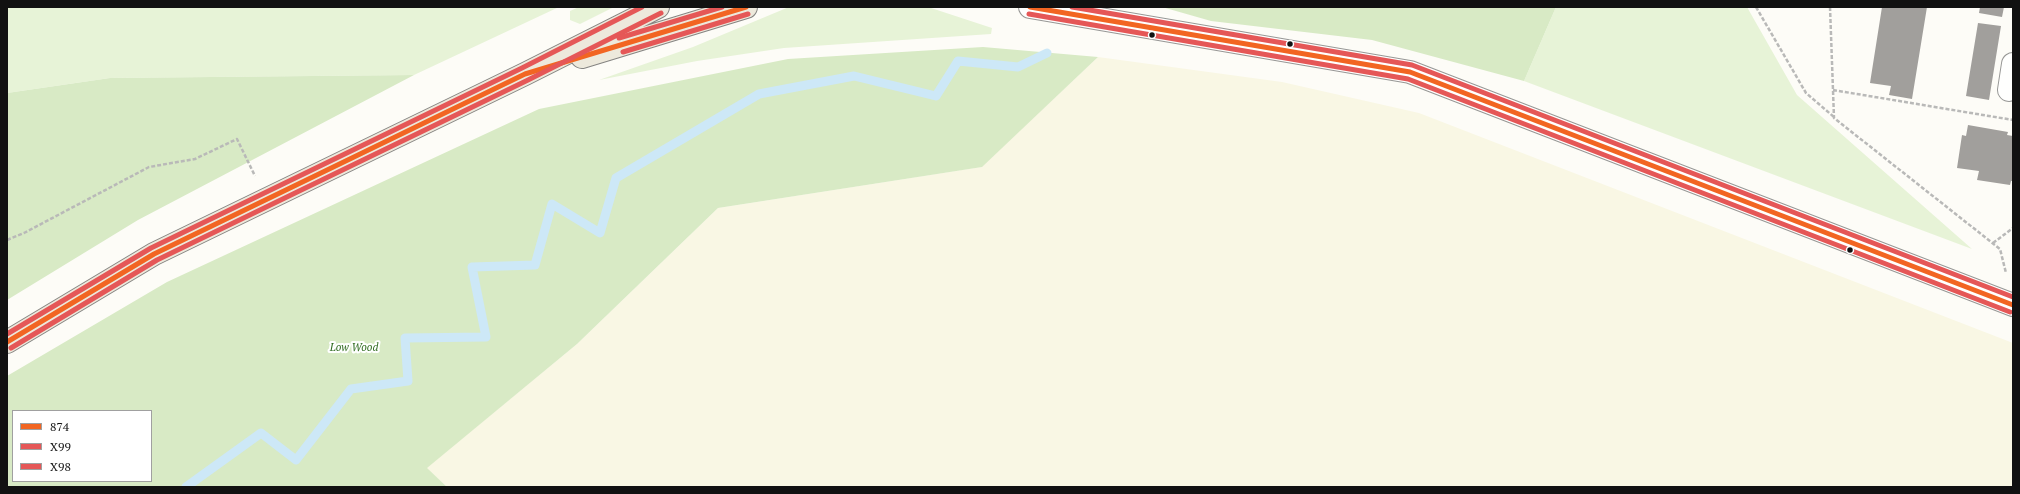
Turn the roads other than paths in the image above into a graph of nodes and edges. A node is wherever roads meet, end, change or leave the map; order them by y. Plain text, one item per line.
1 (658, 7) edge
2 (746, 7) edge
3 (1030, 7) edge
4 (2013, 64) edge
5 (526, 74) junction
6 (2009, 90) dead end
7 (2012, 305) edge
8 (7, 342) edge

1 - 5 main road
2 - 5 main road
3 - 7 street
4 - 6 street
5 - 8 main road

